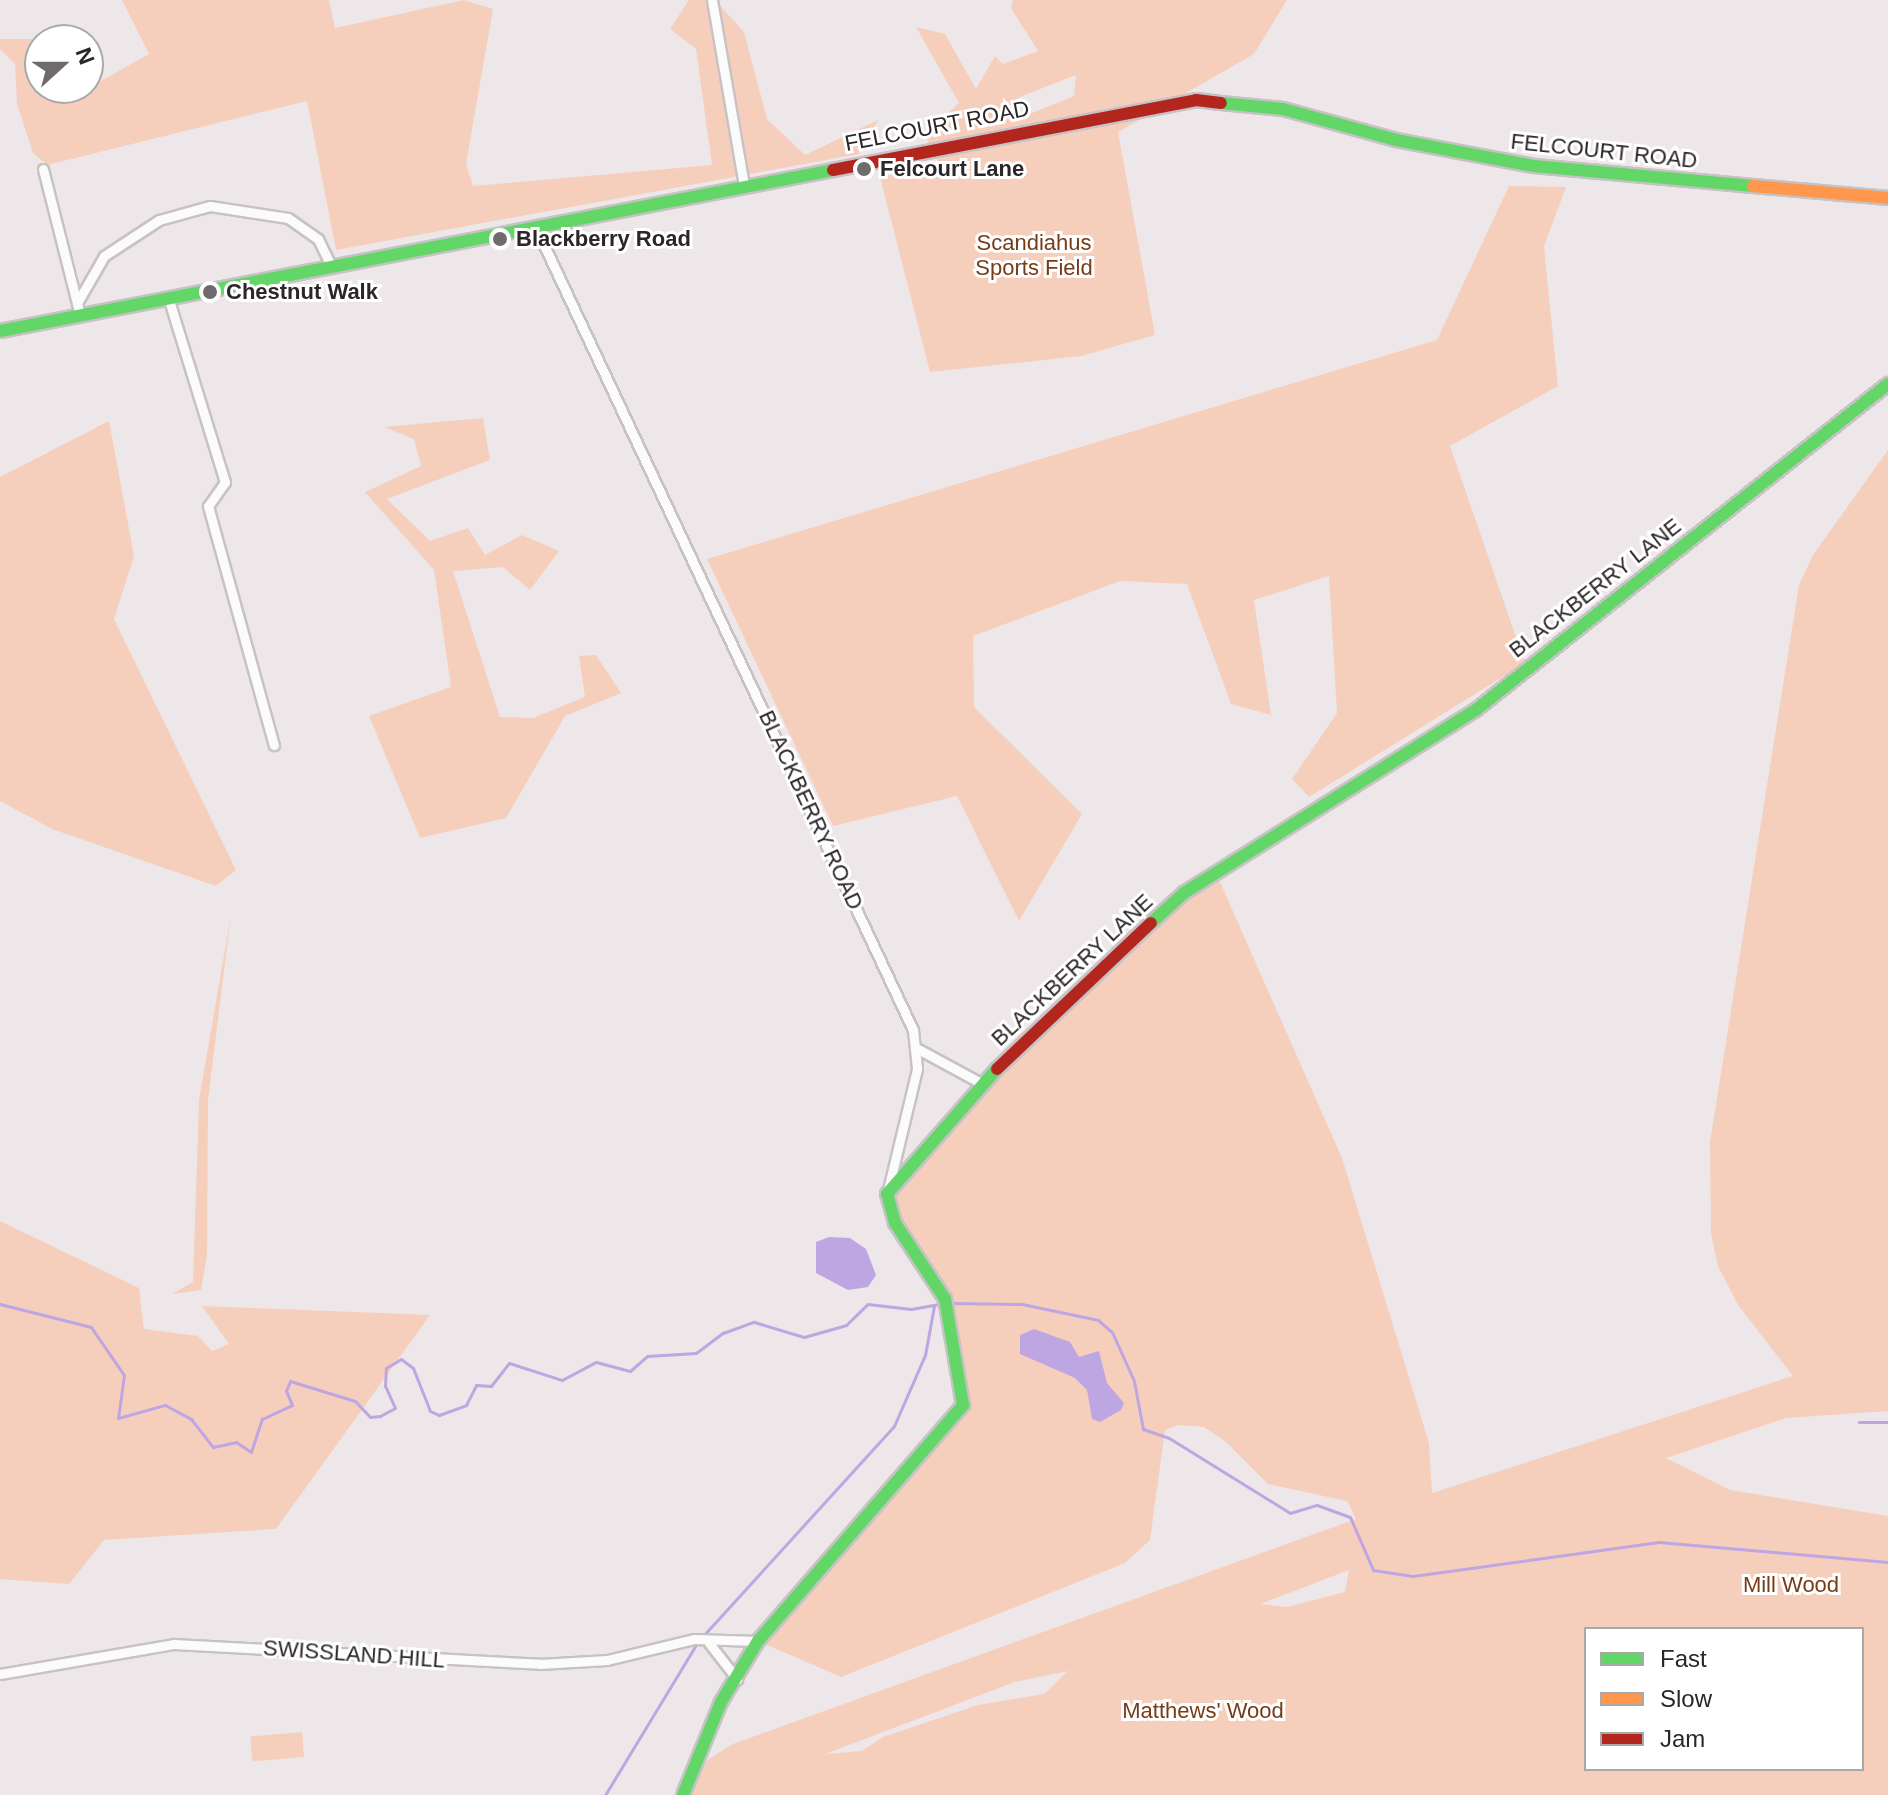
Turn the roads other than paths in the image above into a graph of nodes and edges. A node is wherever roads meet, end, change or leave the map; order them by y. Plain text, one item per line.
1 (712, 0) edge
2 (43, 169) dead end
3 (744, 185) junction
4 (1888, 198) edge
5 (535, 226) junction
6 (332, 268) junction
7 (168, 297) junction
8 (78, 310) junction
9 (0, 331) edge
10 (1888, 384) edge
11 (274, 745) dead end
12 (918, 1049) junction
13 (981, 1083) junction
14 (887, 1194) junction
15 (758, 1641) junction
16 (709, 1643) junction
17 (0, 1674) edge
18 (737, 1679) junction
19 (683, 1795) edge

1 - 3 street
2 - 8 street
3 - 4 street, FELCOURT ROAD
3 - 5 street, FELCOURT ROAD
5 - 6 street, FELCOURT ROAD
5 - 12 street, BLACKBERRY ROAD
6 - 7 street, FELCOURT ROAD
6 - 8 street
7 - 8 street, FELCOURT ROAD
7 - 11 street
8 - 9 street, FELCOURT ROAD
10 - 13 street, BLACKBERRY LANE
12 - 13 street
12 - 14 street
13 - 14 street, BLACKBERRY LANE
14 - 15 street
15 - 16 street, SWISSLAND HILL
15 - 18 street
16 - 17 street, SWISSLAND HILL
16 - 18 street
18 - 19 street

